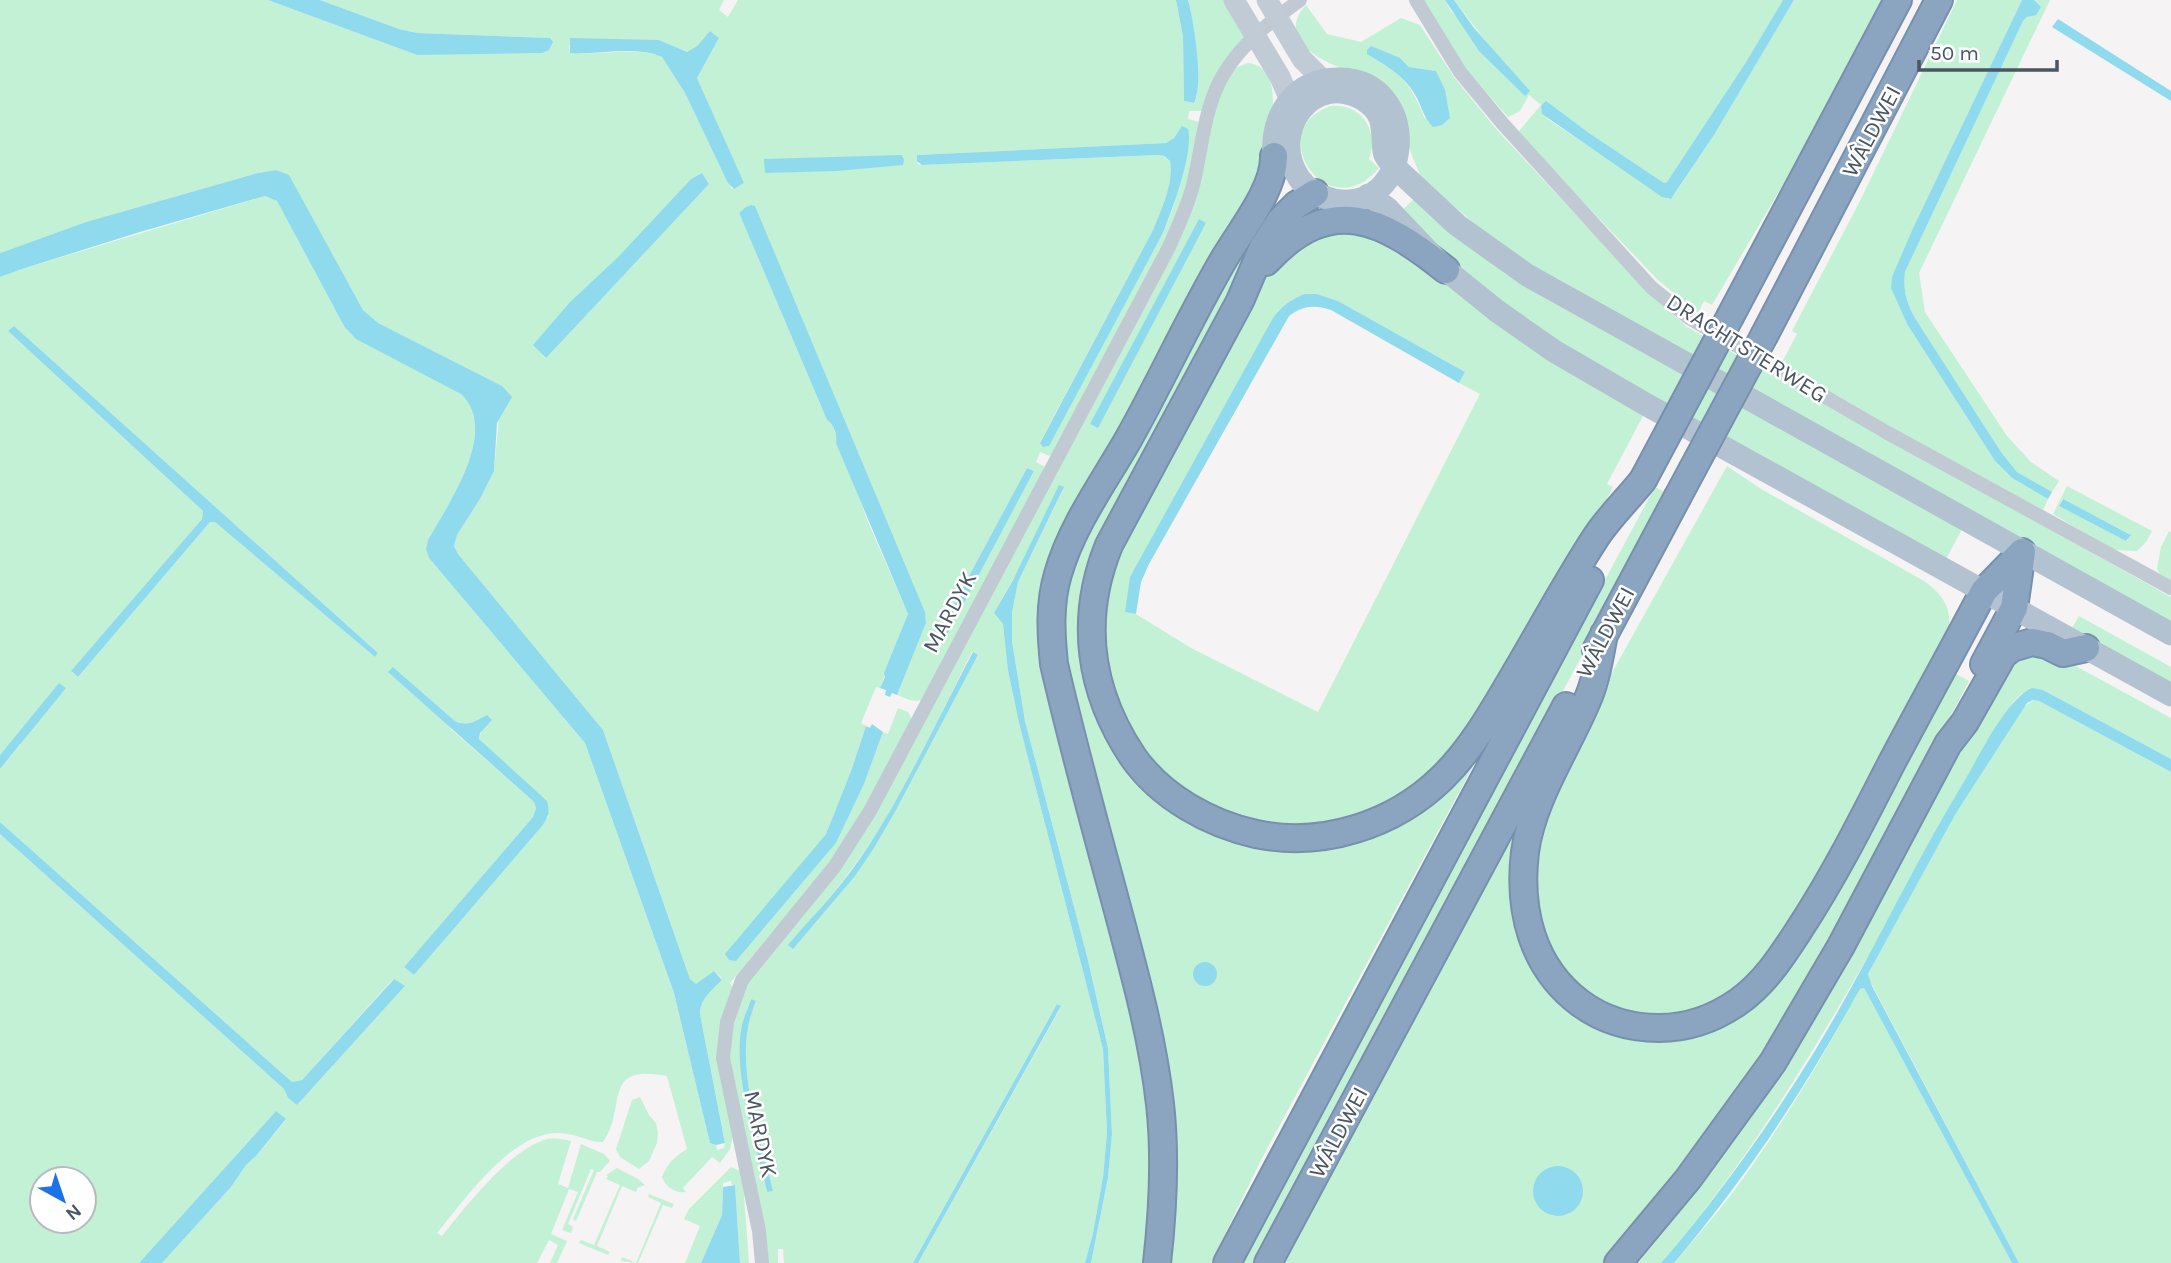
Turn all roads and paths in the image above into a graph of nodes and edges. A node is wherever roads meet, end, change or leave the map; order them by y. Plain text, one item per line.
1 (1234, 0) edge
2 (1300, 0) edge
3 (1416, 0) edge
4 (1898, 0) edge
5 (1939, 0) edge
6 (1272, 8) edge
7 (1254, 36) junction
8 (1323, 80) junction
9 (1293, 108) junction
10 (1282, 158) junction
11 (1395, 167) junction
12 (1315, 193) junction
13 (1368, 195) junction
14 (1446, 270) junction
15 (1240, 301) junction
16 (1643, 480) junction
17 (2022, 552) junction
18 (2171, 588) edge
19 (1984, 591) junction
20 (2014, 607) junction
21 (1604, 634) junction
22 (2171, 634) edge
23 (2086, 648) junction
24 (2171, 695) edge
25 (1948, 744) junction
26 (762, 1263) edge
27 (1157, 1263) edge
28 (1227, 1263) edge
29 (1268, 1263) edge
30 (1618, 1263) edge

1 - 7 main road
2 - 6 street, MARDYK
3 - 18 street, DRACHTSTERWEG
4 - 16 highway, WÂLDWEI, bridge
5 - 21 highway, WÂLDWEI, bridge
6 - 7 street, MARDYK
6 - 8 main road
7 - 9 main road
7 - 26 street, MARDYK
8 - 9 main road
8 - 11 main road
9 - 10 main road
9 - 11 main road
10 - 12 main road
10 - 27 highway
11 - 13 main road
11 - 17 main road, DRACHTSTERWEG
12 - 13 main road
12 - 15 highway
13 - 14 main road
14 - 15 highway
14 - 19 main road
15 - 16 highway
16 - 28 highway, WÂLDWEI
17 - 19 highway
17 - 20 highway
17 - 22 main road, DRACHTSTERWEG
19 - 20 main road
19 - 21 highway
20 - 23 main road
20 - 25 highway
21 - 29 highway, WÂLDWEI
23 - 24 main road
23 - 25 highway
25 - 30 highway

